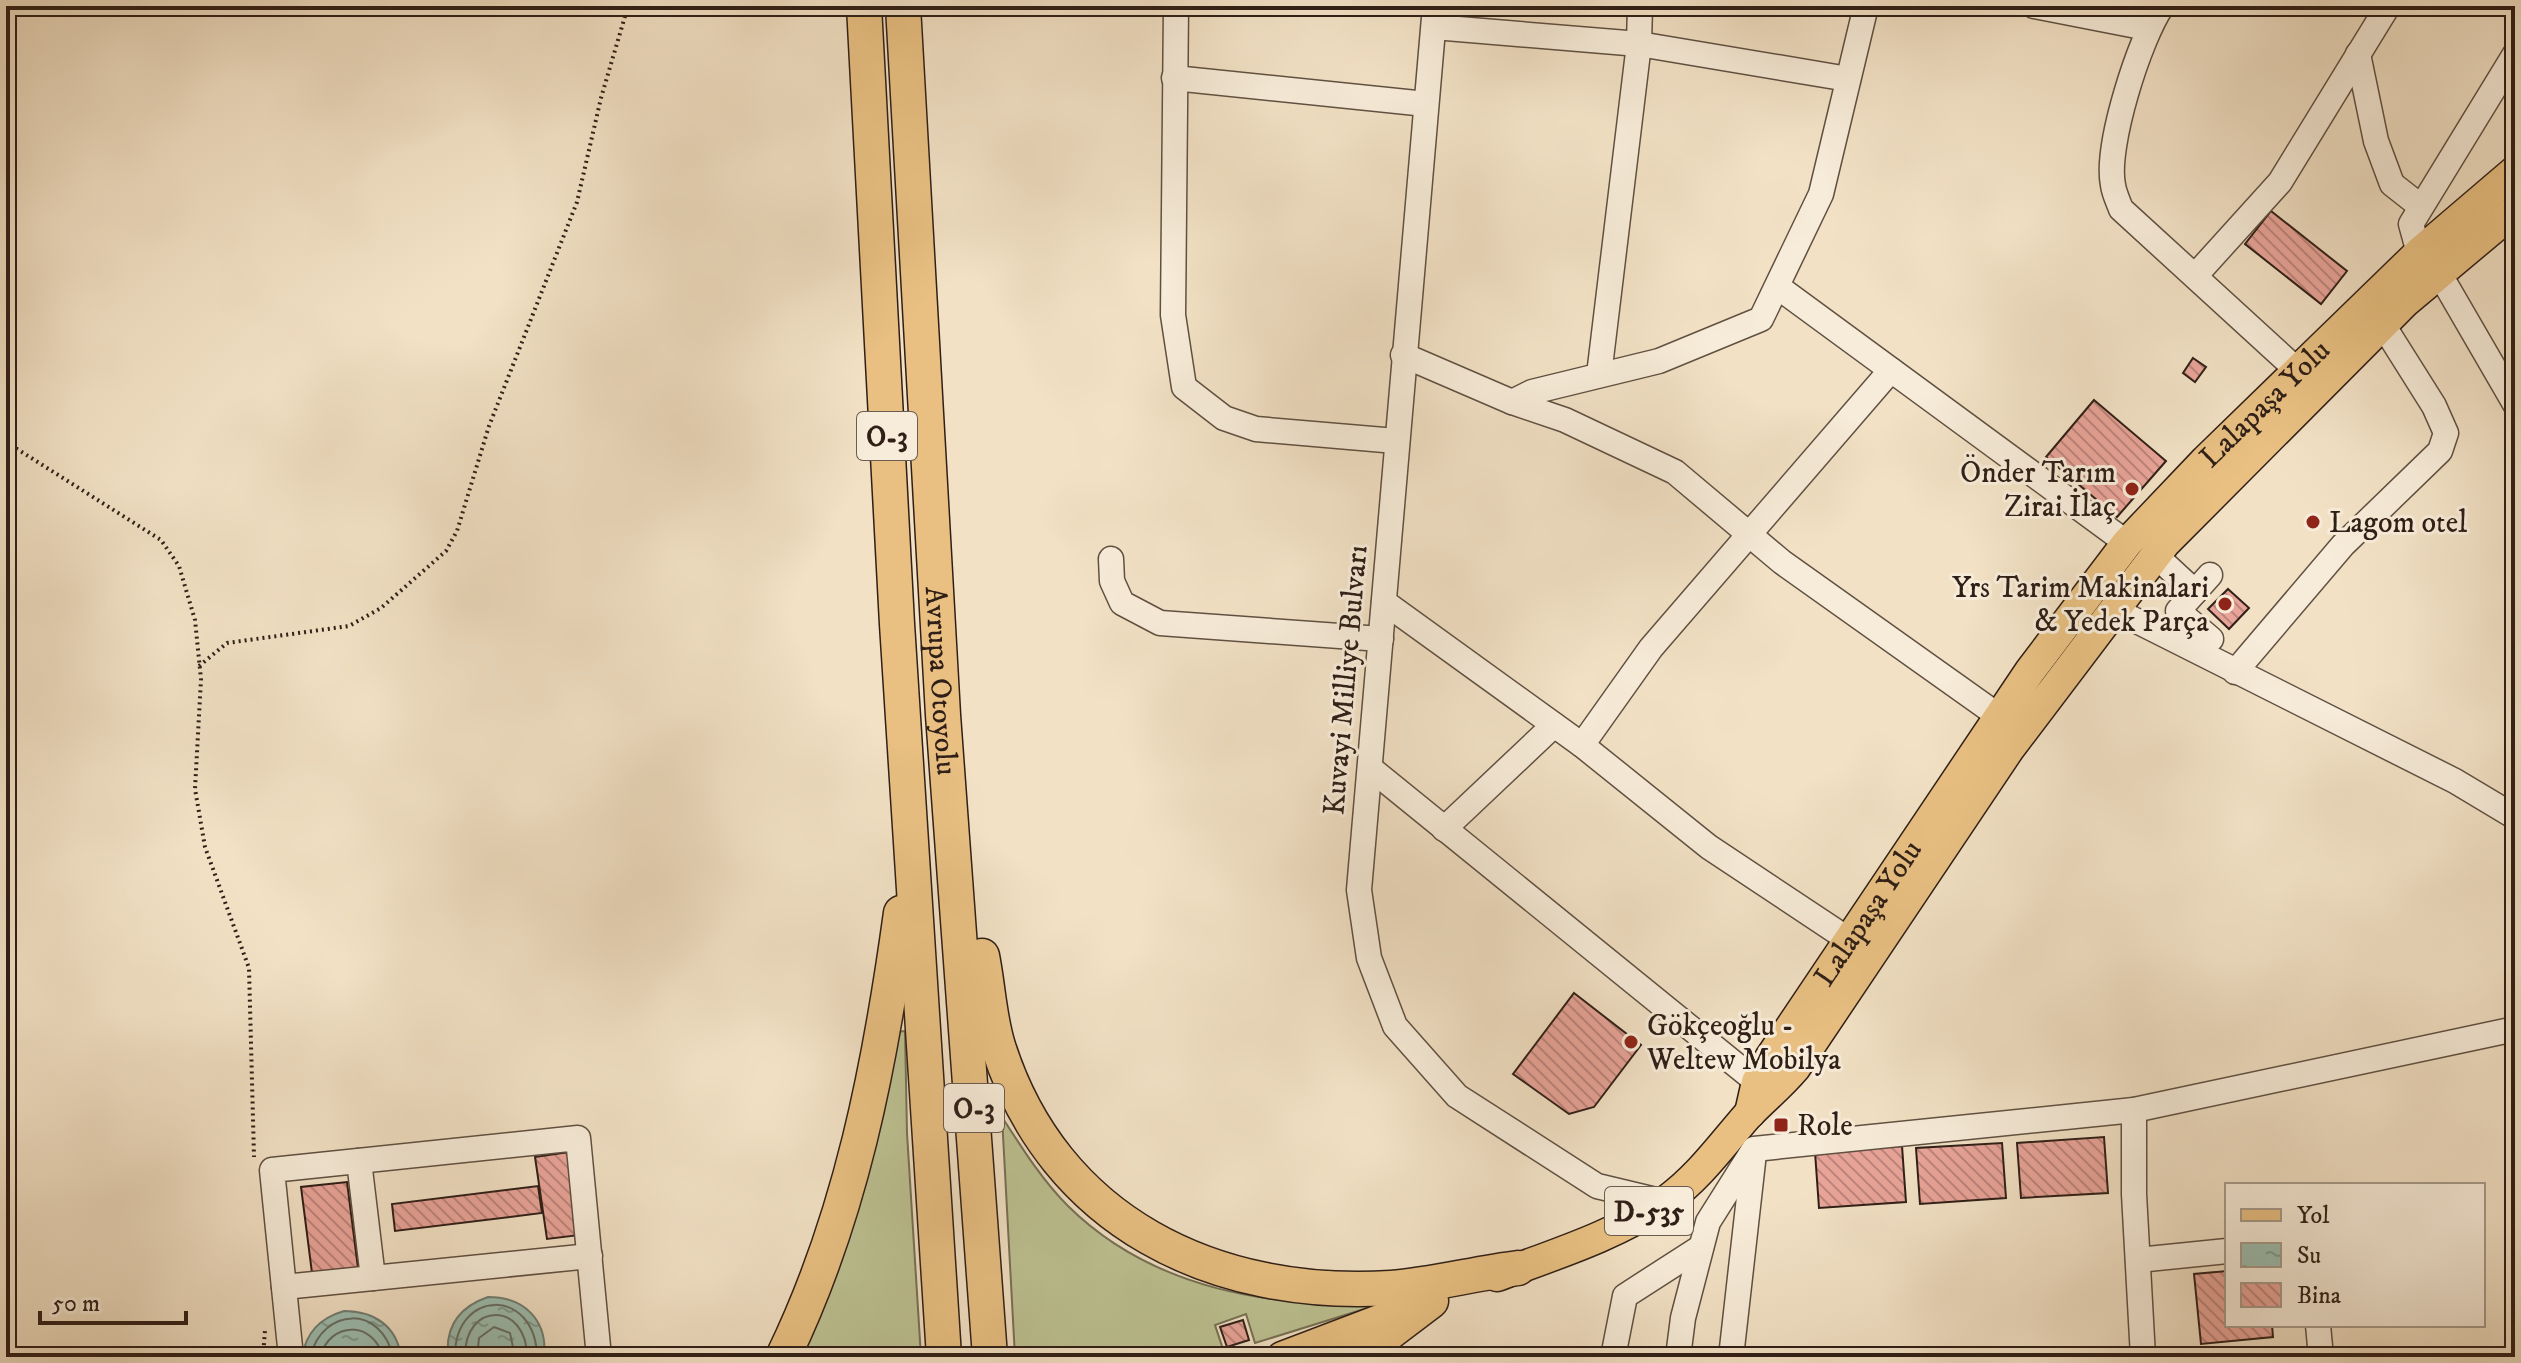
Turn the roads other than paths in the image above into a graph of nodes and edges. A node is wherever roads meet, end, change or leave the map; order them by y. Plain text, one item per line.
1 (864, 6) edge
2 (903, 6) edge
3 (1176, 6) edge
4 (1640, 6) edge
5 (1866, 6) edge
6 (2034, 6) edge
7 (2162, 6) edge
8 (2388, 6) edge
9 (1434, 16) edge
10 (2147, 28) junction
11 (1639, 44) junction
12 (2358, 54) junction
13 (2515, 54) edge
14 (1174, 78) junction
15 (1848, 79) junction
16 (1426, 104) junction
17 (2515, 171) edge
18 (2420, 206) junction
19 (2515, 210) edge
20 (2429, 263) junction
21 (2195, 276) junction
22 (1778, 287) junction
23 (2383, 325) junction
24 (1403, 355) junction
25 (1891, 370) junction
26 (2297, 370) junction
27 (1599, 375) junction
28 (1512, 402) junction
29 (2515, 404) edge
30 (1396, 441) junction
31 (1747, 533) junction
32 (2127, 543) junction
33 (2155, 555) junction
34 (1111, 559) dead end
35 (1384, 602) junction
36 (2113, 609) junction
37 (1381, 639) junction
38 (2211, 639) dead end
39 (2235, 672) junction
40 (2000, 717) junction
41 (1554, 725) junction
42 (1582, 745) junction
43 (1370, 768) junction
44 (2515, 817) edge
45 (1444, 829) junction
46 (954, 859) junction
47 (912, 866) junction
48 (1849, 940) junction
49 (2515, 1026) edge
50 (1757, 1082) junction
51 (2134, 1110) junction
52 (1749, 1128) junction
53 (359, 1161) junction
54 (1664, 1202) junction
55 (1701, 1247) junction
56 (2225, 1251) edge
57 (590, 1256) junction
58 (2138, 1260) junction
59 (1518, 1268) junction
60 (373, 1278) junction
61 (284, 1287) junction
62 (1431, 1301) junction
63 (2318, 1327) edge
64 (291, 1357) edge
65 (599, 1357) edge
66 (783, 1357) edge
67 (944, 1357) edge
68 (990, 1357) edge
69 (1282, 1357) edge
70 (1357, 1357) edge
71 (1613, 1357) edge
72 (1678, 1357) edge
73 (1731, 1357) edge
74 (2143, 1357) edge
75 (2321, 1357) edge

1 - 47 highway, Avrupa Otoyolu / O-3
2 - 46 highway, Avrupa Otoyolu / O-3
3 - 14 street
4 - 11 street
5 - 15 street
6 - 10 street
7 - 10 street
8 - 12 street
9 - 11 street
9 - 16 street, Kuvayi Milliye Bulvarı
10 - 21 street
11 - 15 street
11 - 27 street
12 - 18 street
12 - 21 street
13 - 18 street
14 - 16 street
14 - 30 street
15 - 22 street
16 - 24 street, Kuvayi Milliye Bulvarı
17 - 20 main road, Lalapaşa Yolu / D-535
18 - 20 street
19 - 20 main road, Lalapaşa Yolu / D-535
20 - 23 main road, Lalapaşa Yolu / D-535
20 - 26 main road, Lalapaşa Yolu / D-535
20 - 29 street
21 - 26 street
22 - 25 street
22 - 27 street
23 - 33 main road, Lalapaşa Yolu / D-535
23 - 39 street
24 - 28 street
24 - 30 street, Kuvayi Milliye Bulvarı
25 - 31 street
25 - 32 street
26 - 32 main road, Lalapaşa Yolu / D-535
27 - 28 street
28 - 31 street
30 - 35 street, Kuvayi Milliye Bulvarı
31 - 40 street
31 - 42 street
32 - 40 main road, Lalapaşa Yolu / D-535
33 - 36 main road, Lalapaşa Yolu / D-535
33 - 38 street
34 - 37 street
35 - 37 street, Kuvayi Milliye Bulvarı
35 - 41 street
36 - 39 street
36 - 52 main road, Lalapaşa Yolu / D-535
37 - 43 street, Kuvayi Milliye Bulvarı
39 - 44 street
40 - 48 main road, Lalapaşa Yolu / D-535
41 - 42 street
41 - 45 street
42 - 48 street
43 - 45 street
43 - 54 street, Kuvayi Milliye Bulvarı
45 - 50 street
46 - 59 highway
46 - 68 highway, Avrupa Otoyolu / O-3
47 - 66 highway
47 - 67 highway, Avrupa Otoyolu / O-3
48 - 50 main road, Lalapaşa Yolu / D-535
49 - 51 street
50 - 52 main road, Lalapaşa Yolu / D-535
51 - 52 street
51 - 58 street
52 - 54 main road, D-535
52 - 55 street
52 - 73 street
53 - 57 street
53 - 60 street
53 - 61 street
54 - 59 main road, D-535
55 - 71 street
55 - 72 street
56 - 58 street
57 - 60 street
57 - 65 street
58 - 74 street
59 - 62 main road, D-535
60 - 61 street
61 - 64 street
62 - 69 main road, D-535
62 - 70 highway
63 - 75 street

